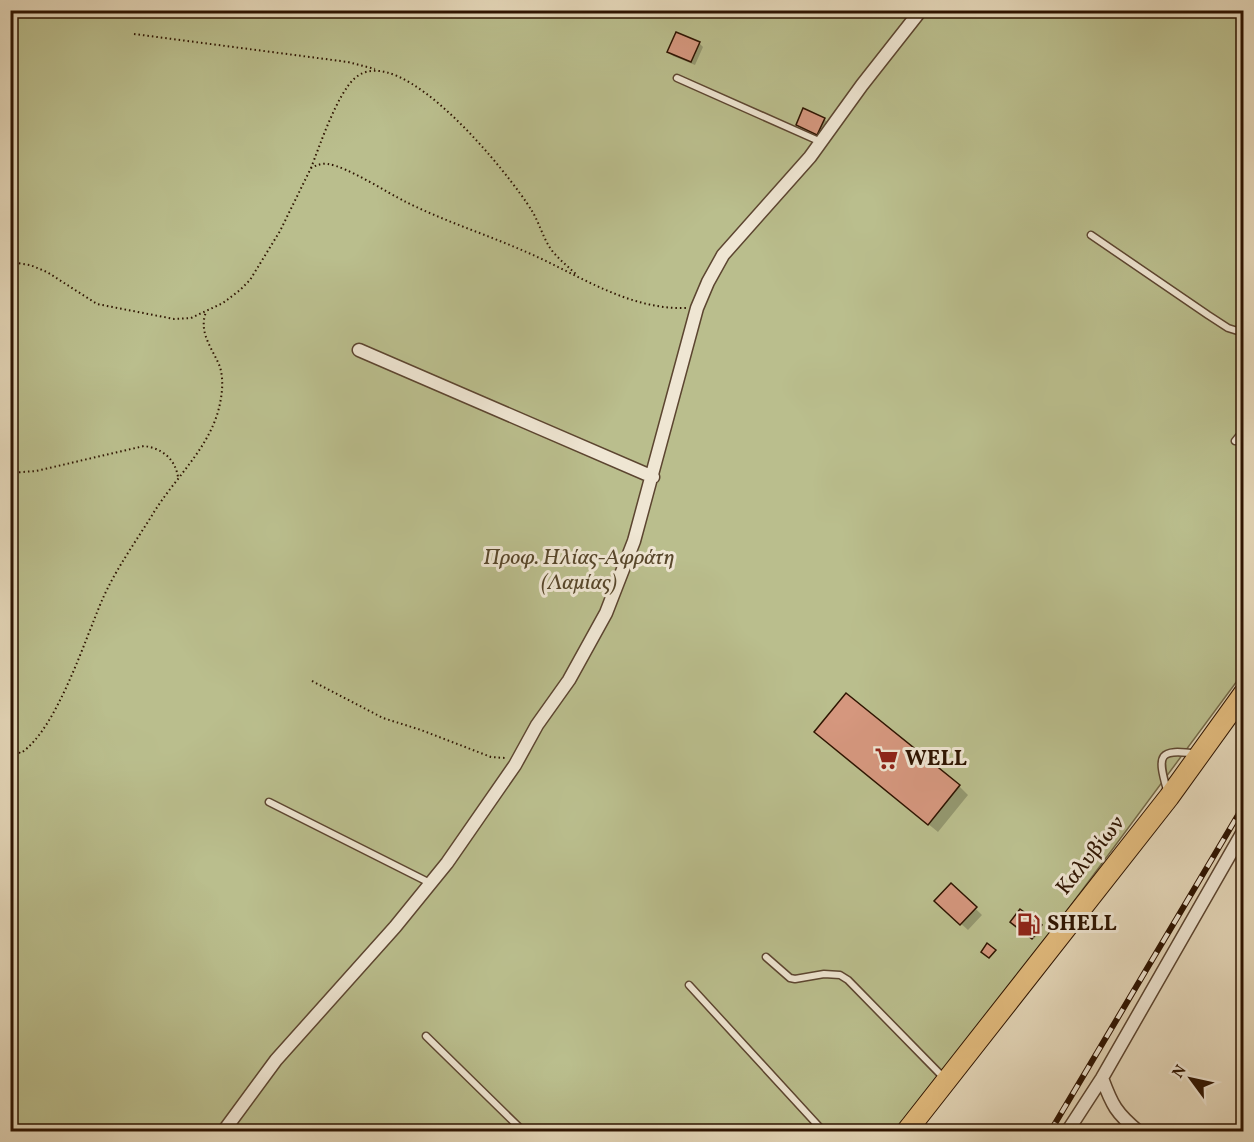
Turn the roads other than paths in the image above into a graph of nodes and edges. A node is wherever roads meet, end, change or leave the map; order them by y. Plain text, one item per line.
1 (921, 10) edge
2 (676, 78) dead end
3 (820, 142) junction
4 (1091, 235) dead end
5 (1244, 333) edge
6 (359, 350) dead end
7 (1244, 430) edge
8 (1235, 441) dead end
9 (653, 477) junction
10 (1244, 693) edge
11 (1201, 755) junction
12 (1169, 797) junction
13 (269, 802) dead end
14 (1244, 830) edge
15 (430, 883) junction
16 (766, 957) dead end
17 (689, 985) dead end
18 (426, 1036) dead end
19 (1102, 1078) junction
20 (947, 1080) junction
21 (223, 1131) edge
22 (524, 1131) edge
23 (824, 1131) edge
24 (906, 1131) edge
25 (1067, 1131) edge
26 (1139, 1131) edge

1 - 3 street
2 - 3 lane
3 - 9 street
4 - 5 lane
6 - 9 street
7 - 8 lane
9 - 15 street
10 - 11 main road, Καλυβίων
11 - 12 main road, Καλυβίων
11 - 12 lane
12 - 20 main road, Καλυβίων
13 - 15 lane
14 - 19 street
15 - 21 street
16 - 20 lane
17 - 23 lane
18 - 22 lane
19 - 25 street
19 - 26 street
20 - 24 main road, Καλυβίων

